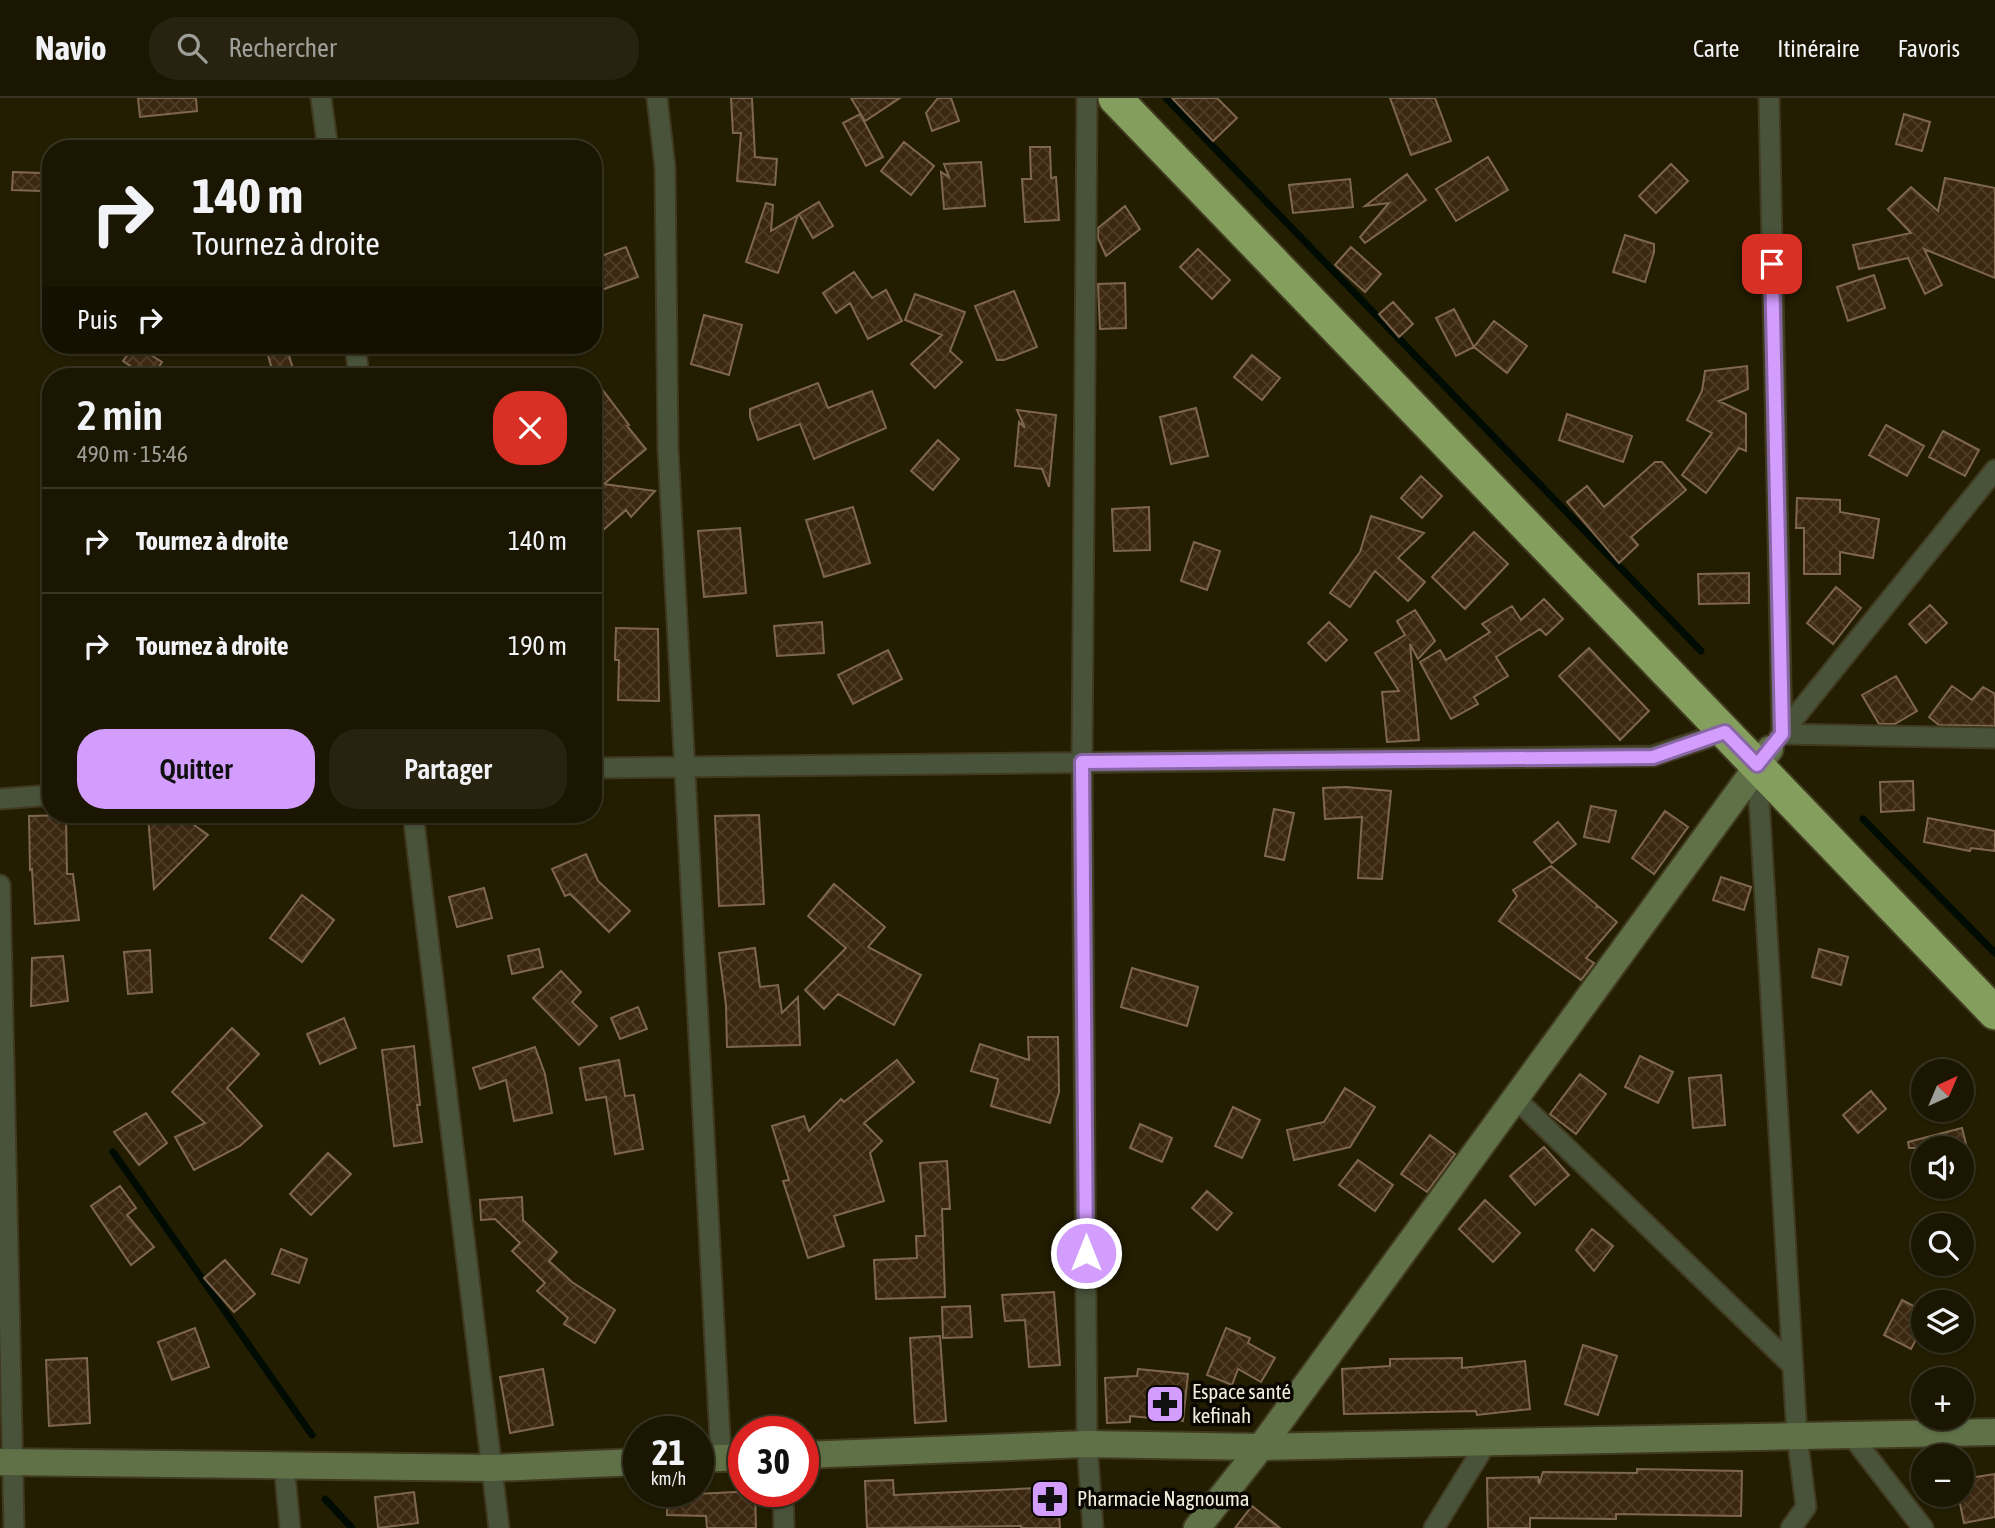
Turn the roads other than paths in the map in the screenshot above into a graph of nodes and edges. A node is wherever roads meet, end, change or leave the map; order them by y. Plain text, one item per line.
1 (321, 98) edge
2 (657, 98) edge
3 (1087, 98) edge
4 (1115, 98) edge
5 (1143, 98) edge
6 (1769, 98) edge
7 (327, 140) edge
8 (1995, 470) edge
9 (1725, 732) junction
10 (1995, 738) edge
11 (1770, 749) junction
12 (1082, 762) junction
13 (686, 767) junction
14 (602, 768) edge
15 (42, 796) edge
16 (0, 799) edge
17 (414, 823) edge
18 (0, 885) edge
19 (1995, 984) edge
20 (1995, 1013) edge
21 (1515, 1098) junction
22 (1793, 1366) junction
23 (1995, 1432) edge
24 (1851, 1435) junction
25 (1797, 1436) junction
26 (1487, 1442) junction
27 (1087, 1444) junction
28 (1261, 1447) junction
29 (819, 1454) edge
30 (721, 1458) edge
31 (7, 1462) edge
32 (623, 1463) edge
33 (284, 1465) junction
34 (493, 1468) junction
35 (783, 1507) edge
36 (14, 1528) edge
37 (290, 1528) edge
38 (499, 1528) edge
39 (784, 1528) edge
40 (1093, 1528) edge
41 (1197, 1528) edge
42 (1434, 1528) edge
43 (1791, 1528) edge
44 (1923, 1528) edge

1 - 7 street
2 - 13 street
3 - 12 street
4 - 9 highway
5 - 11 highway
6 - 11 street
8 - 11 street
9 - 11 highway
9 - 12 street
10 - 11 street
11 - 19 highway
11 - 20 highway
11 - 21 street
11 - 22 street
12 - 13 street
12 - 27 street
13 - 14 street
13 - 30 street
15 - 16 street
17 - 34 street
18 - 31 street
21 - 22 street
21 - 28 street
22 - 25 street
23 - 24 street
24 - 25 street
24 - 44 street
25 - 26 street
25 - 43 street
26 - 28 street
26 - 42 street
27 - 28 street
27 - 29 street
27 - 40 street
28 - 41 street
31 - 33 street
31 - 36 street
32 - 34 street
33 - 34 street
33 - 37 street
34 - 38 street
35 - 39 street

